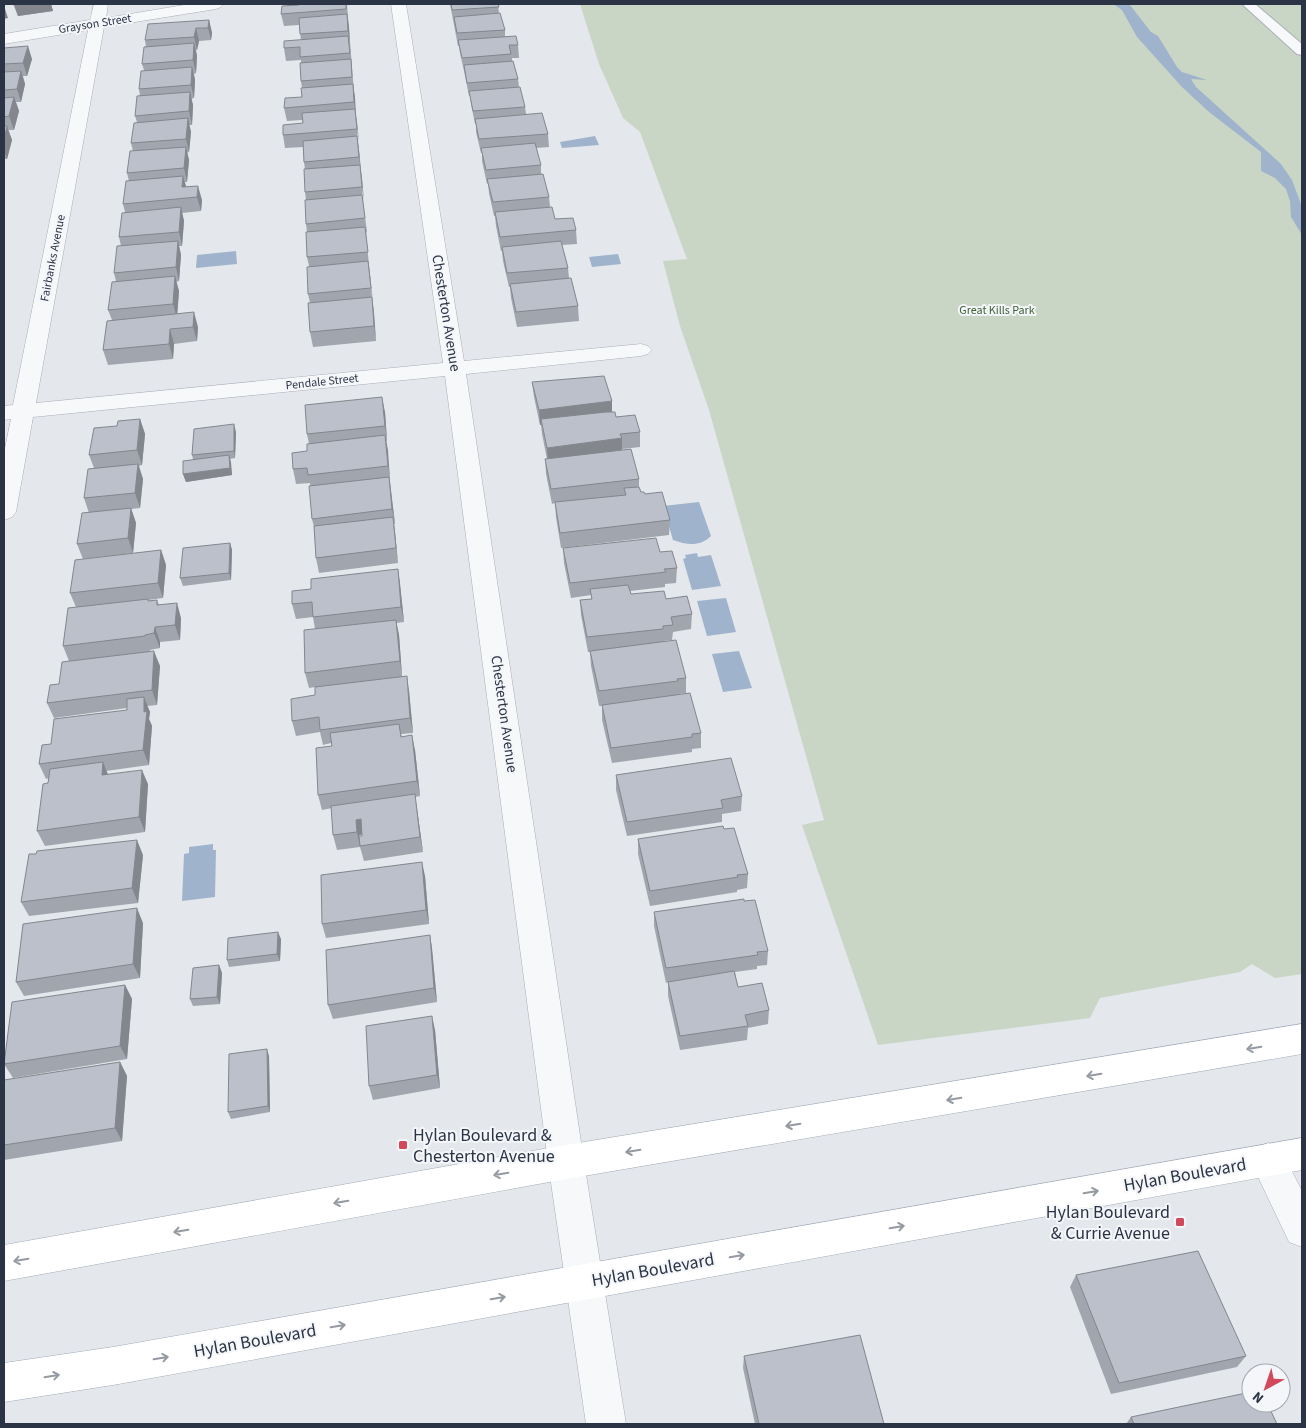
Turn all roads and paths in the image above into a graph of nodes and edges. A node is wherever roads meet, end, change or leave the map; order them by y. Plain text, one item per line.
1 (216, 4) edge
2 (398, 4) edge
3 (1248, 4) edge
4 (100, 13) edge
5 (4, 39) edge
6 (1302, 51) edge
7 (641, 350) dead end
8 (455, 370) junction
9 (14, 412) edge
10 (4, 512) edge
11 (1302, 1039) edge
12 (1302, 1154) edge
13 (1268, 1160) junction
14 (566, 1162) junction
15 (1302, 1229) edge
16 (4, 1263) edge
17 (585, 1282) junction
18 (4, 1383) edge
19 (606, 1424) edge

1 - 4 street, Grayson Street
2 - 8 street, Chesterton Avenue
3 - 6 lane
4 - 5 street, Grayson Street
4 - 9 street, Fairbanks Avenue
7 - 8 street, Pendale Street
8 - 9 street, Pendale Street
8 - 14 street, Chesterton Avenue
9 - 10 street, Fairbanks Avenue
11 -> 14 main road
12 - 13 main road, Hylan Boulevard
13 - 15 street
17 -> 13 main road, Hylan Boulevard
14 -> 16 main road
14 - 17 street, Chesterton Avenue
18 -> 17 main road, Hylan Boulevard
17 - 19 street, Chesterton Avenue

